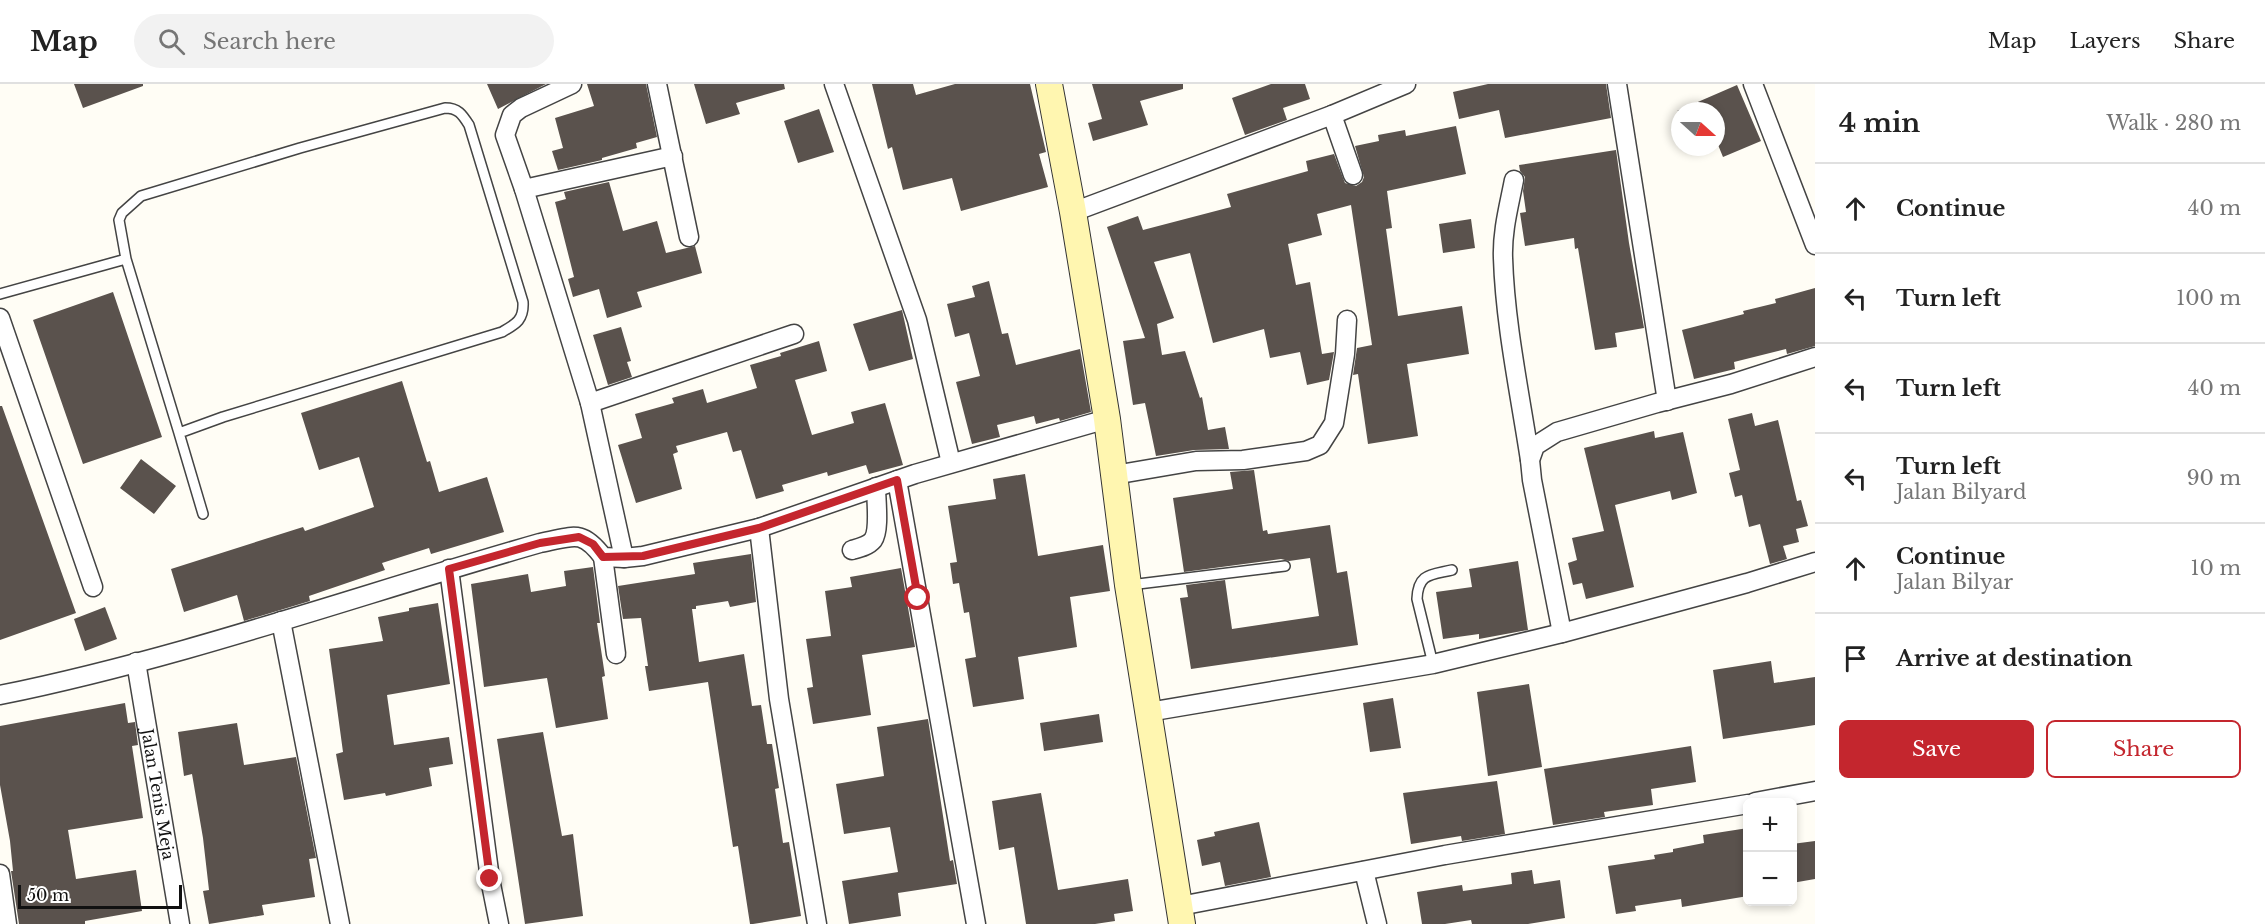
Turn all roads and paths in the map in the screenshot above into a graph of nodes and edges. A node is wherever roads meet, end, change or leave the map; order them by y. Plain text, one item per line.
1 (572, 84) edge
2 (657, 84) edge
3 (834, 84) edge
4 (1049, 84) edge
5 (1406, 84) edge
6 (1617, 84) edge
7 (1753, 84) edge
8 (1332, 115) junction
9 (673, 156) junction
10 (1353, 175) dead end
11 (1514, 180) dead end
12 (524, 189) junction
13 (1073, 212) junction
14 (688, 237) dead end
15 (1815, 245) edge
16 (126, 259) junction
17 (0, 294) edge
18 (0, 318) edge
19 (1347, 320) dead end
20 (794, 333) dead end
21 (1815, 357) edge
22 (1667, 401) junction
23 (590, 403) junction
24 (1107, 419) junction
25 (179, 433) junction
26 (1530, 460) junction
27 (951, 463) junction
28 (1114, 475) junction
29 (897, 480) junction
30 (876, 488) junction
31 (203, 514) dead end
32 (759, 528) junction
33 (852, 550) dead end
34 (603, 557) junction
35 (624, 558) junction
36 (1815, 562) edge
37 (1285, 566) dead end
38 (449, 569) junction
39 (1452, 570) dead end
40 (1128, 585) junction
41 (93, 587) dead end
42 (281, 621) junction
43 (1562, 633) junction
44 (616, 654) dead end
45 (136, 662) junction
46 (1433, 664) junction
47 (0, 695) edge
48 (1148, 712) junction
49 (1815, 791) edge
50 (1777, 798) edge
51 (1743, 805) edge
52 (1364, 871) junction
53 (0, 874) edge
54 (1181, 915) edge
55 (7, 924) edge
56 (180, 924) edge
57 (340, 924) edge
58 (499, 924) edge
59 (817, 924) edge
60 (976, 924) edge
61 (1377, 924) edge

1 - 12 street
2 - 9 street
3 - 27 street
4 - 13 street
5 - 8 street
6 - 22 street
7 - 15 street
8 - 10 street
8 - 13 street
9 - 12 street
9 - 14 street
11 - 26 street
12 - 23 street
13 - 24 street
16 - 17 lane
16 - 25 lane
16 - 25 lane
18 - 41 street
19 - 28 street
20 - 23 street
21 - 22 street
22 - 26 street
23 - 35 street
24 - 27 street
24 - 28 street
25 - 31 lane
26 - 43 street
27 - 29 street
28 - 40 street
29 - 30 street
29 - 60 street
30 - 32 street
30 - 33 street
32 - 35 street
32 - 59 street
34 - 35 street
34 - 38 street
34 - 44 street
36 - 43 street
37 - 40 lane
38 - 42 street
38 - 58 street
39 - 46 lane
40 - 48 street
42 - 45 street
42 - 57 street
43 - 46 street
45 - 47 street
45 - 56 street, Jalan Tenis Meja
46 - 48 street
48 - 54 street
49 - 50 street
51 - 52 street
52 - 54 street
52 - 61 street
53 - 55 street

